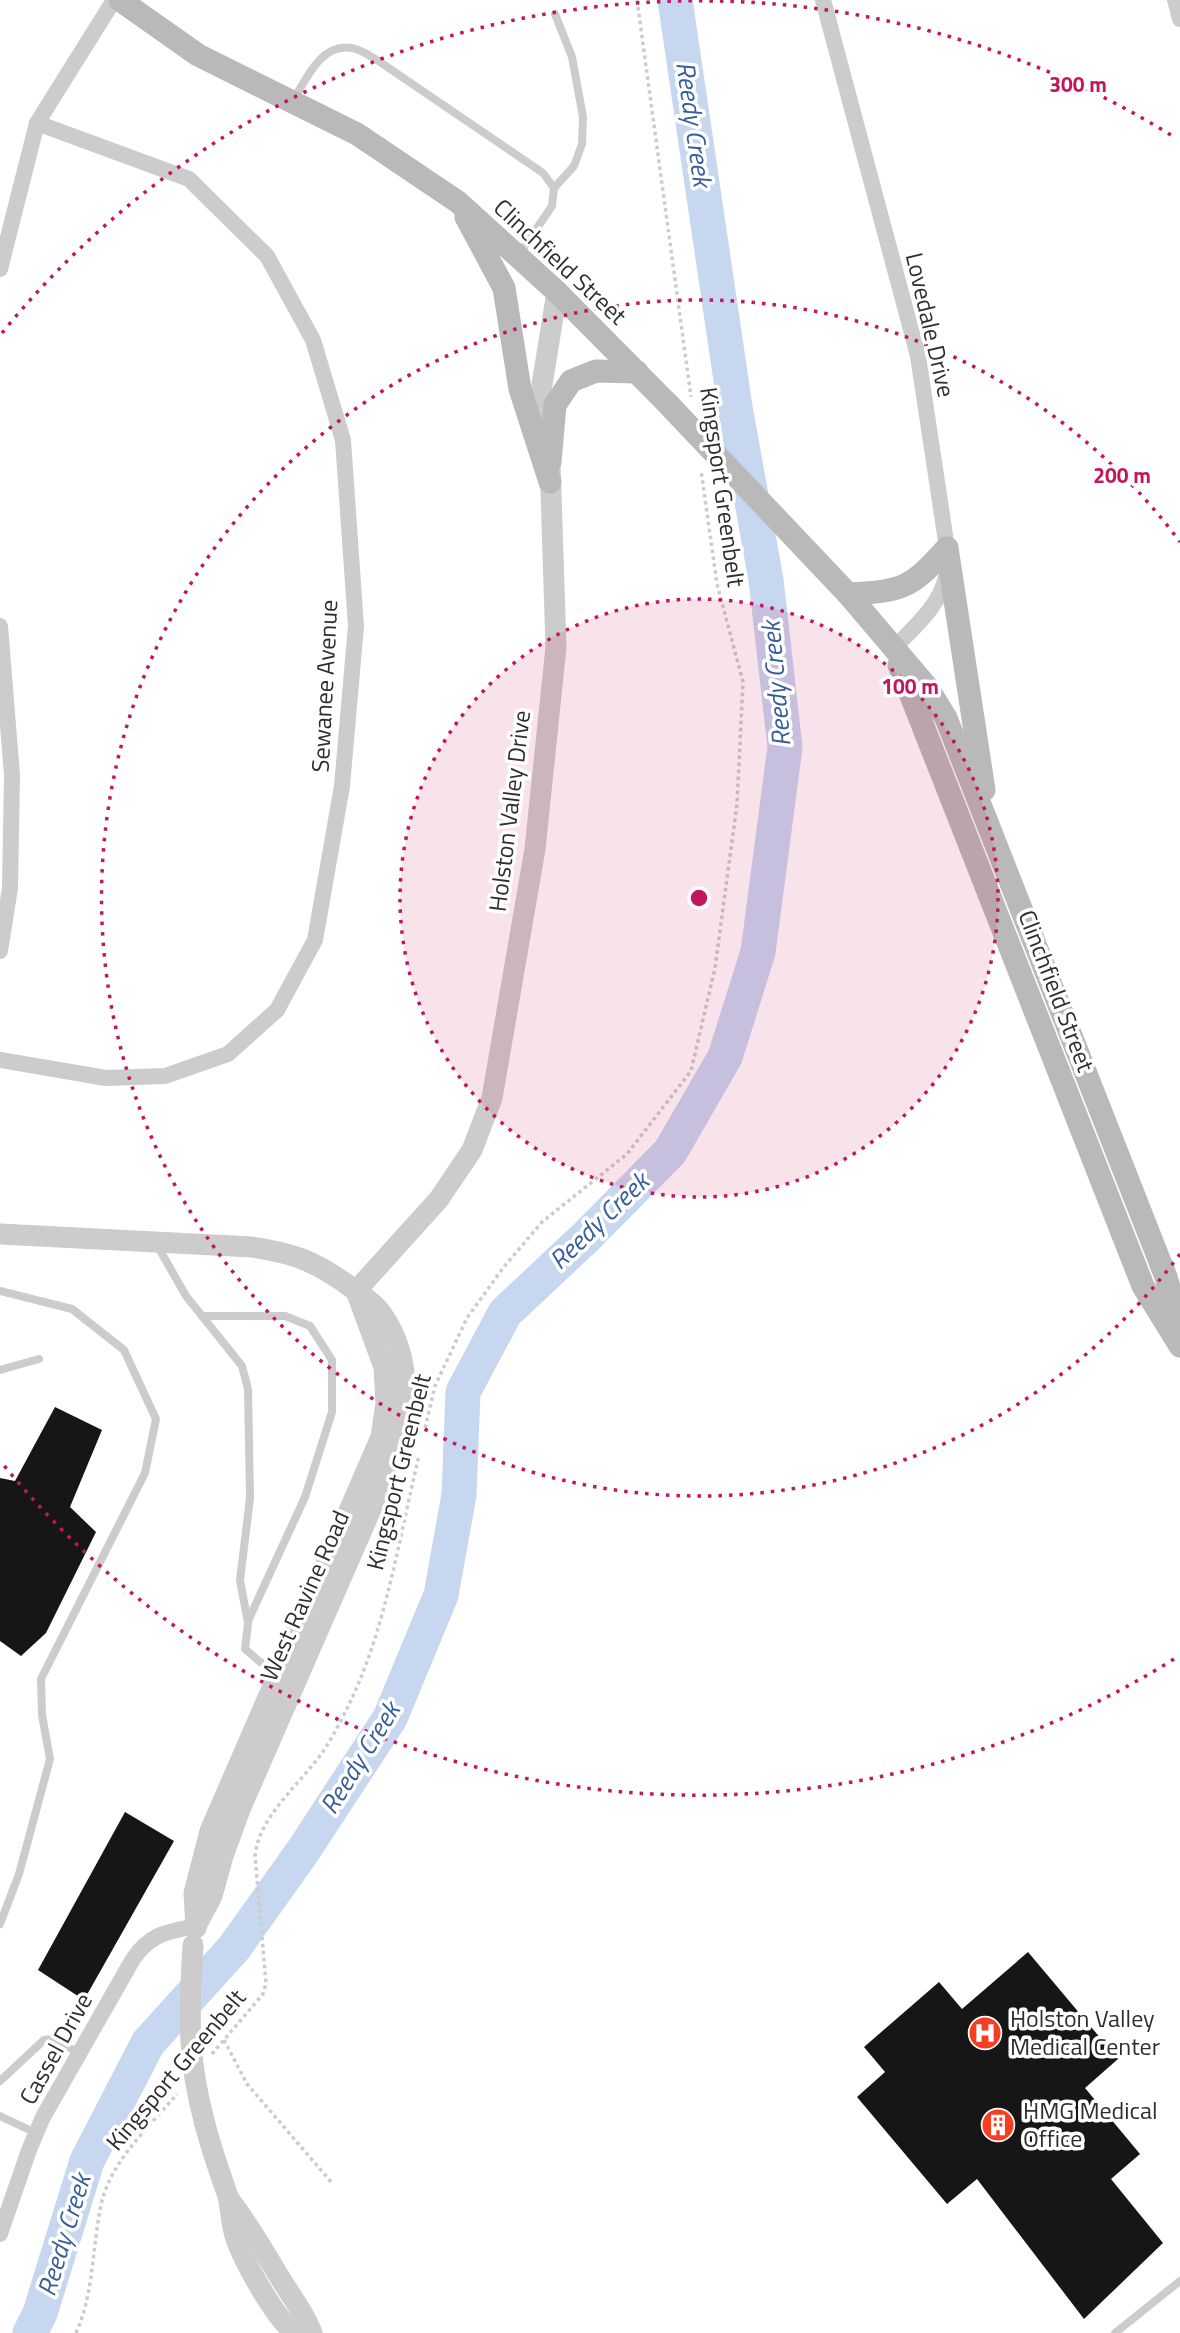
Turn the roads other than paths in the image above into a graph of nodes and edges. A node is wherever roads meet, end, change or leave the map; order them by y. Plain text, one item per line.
1 (114, 0) edge
2 (120, 0) edge
3 (823, 0) edge
4 (1175, 0) edge
5 (555, 14) dead end
6 (1180, 19) edge
7 (292, 102) junction
8 (37, 123) junction
9 (555, 188) junction
10 (458, 202) junction
11 (518, 256) junction
12 (0, 269) edge
13 (557, 292) junction
14 (636, 372) junction
15 (550, 472) junction
16 (947, 548) junction
17 (848, 594) junction
18 (0, 625) edge
19 (893, 649) junction
20 (990, 830) junction
21 (5, 886) edge
22 (0, 951) edge
23 (0, 1060) edge
24 (0, 1234) edge
25 (156, 1242) junction
26 (0, 1291) edge
27 (356, 1291) junction
28 (202, 1316) junction
29 (1180, 1325) edge
30 (1180, 1346) edge
31 (39, 1359) dead end
32 (0, 1370) edge
33 (248, 1623) junction
34 (289, 1673) junction
35 (0, 1924) edge
36 (195, 1936) junction
37 (80, 2053) junction
38 (0, 2081) edge
39 (2, 2119) edge
40 (36, 2133) junction
41 (229, 2199) junction
42 (0, 2234) edge
43 (1180, 2281) edge
44 (295, 2333) edge
45 (312, 2333) edge
46 (1115, 2333) edge

1 - 8 street
2 - 7 main road, Clinchfield Street
3 - 16 street, Lovedale Drive
4 - 6 street
5 - 9 lane
7 - 9 lane
7 - 10 main road, Clinchfield Street
8 - 12 street
8 - 23 street, Sewanee Avenue
9 - 11 lane
10 - 11 main road, Clinchfield Street
10 - 15 main road
11 - 13 main road, Clinchfield Street
13 - 14 main road, Clinchfield Street
13 - 15 street, Holston Valley Drive
14 - 15 main road
14 - 17 main road, Clinchfield Street, bridge
15 - 27 street, Holston Valley Drive
16 - 17 main road
16 - 19 street, Lovedale Drive
16 - 20 main road
17 - 19 main road, Clinchfield Street
18 - 21 street
19 - 20 main road, Clinchfield Street
19 - 30 main road, Clinchfield Street
20 - 29 main road, Clinchfield Street
21 - 22 street
24 - 25 street, West Ravine Road
25 - 27 street, West Ravine Road
25 - 28 lane
26 - 35 lane
27 - 34 street, West Ravine Road
28 - 33 lane
28 - 33 lane
31 - 32 lane
33 - 34 lane
34 - 36 street, West Ravine Road
36 - 37 street, Cassel Drive
36 - 41 street, West Ravine Road, bridge
37 - 38 lane
37 - 40 street, Cassel Drive
39 - 40 lane
40 - 42 street, Cassel Drive
41 - 44 street, West Ravine Road
41 - 45 street, West Ravine Road
43 - 46 lane

